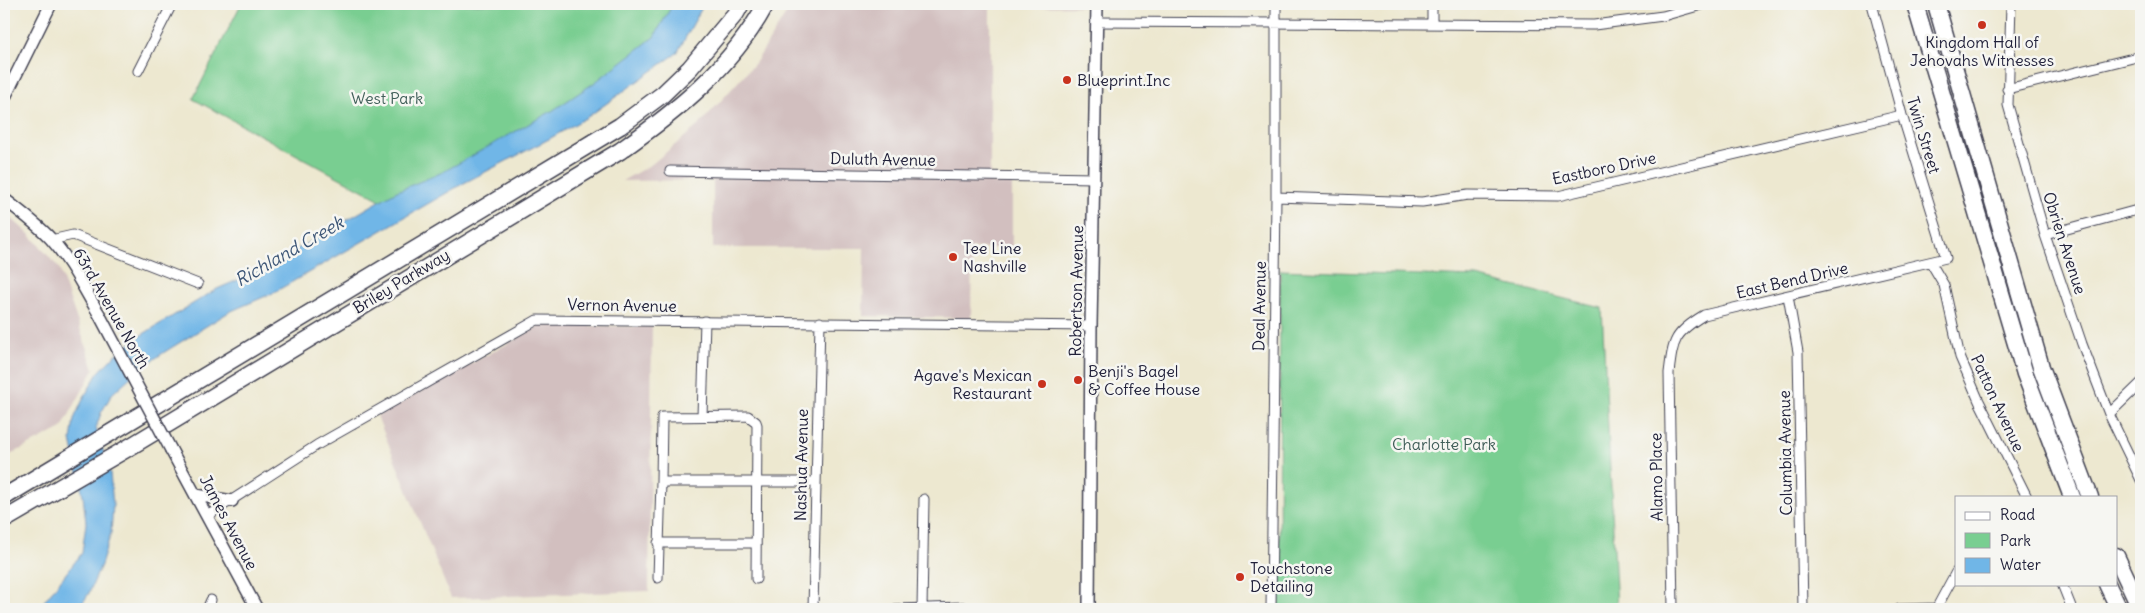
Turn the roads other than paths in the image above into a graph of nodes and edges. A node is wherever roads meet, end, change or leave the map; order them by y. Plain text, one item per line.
1 (51, 4) edge
2 (172, 4) edge
3 (741, 4) edge
4 (766, 4) edge
5 (1097, 4) edge
6 (1276, 4) edge
7 (1432, 4) edge
8 (1705, 4) edge
9 (1872, 4) edge
10 (1914, 4) edge
11 (1936, 4) edge
12 (2011, 4) edge
13 (1097, 22) junction
14 (1275, 22) junction
15 (1432, 24) junction
16 (2141, 56) edge
17 (138, 71) dead end
18 (2008, 89) junction
19 (4, 99) edge
20 (1902, 115) junction
21 (670, 171) dead end
22 (1094, 178) junction
23 (1276, 197) junction
24 (4, 200) edge
25 (2141, 210) edge
26 (2045, 236) junction
27 (52, 240) junction
28 (1931, 263) junction
29 (198, 284) dead end
30 (1788, 296) junction
31 (705, 321) junction
32 (820, 322) junction
33 (1091, 326) junction
34 (1673, 345) joint
35 (2141, 383) edge
36 (2109, 414) junction
37 (702, 416) junction
38 (171, 450) joint
39 (2141, 480) edge
40 (661, 482) junction
41 (756, 482) junction
42 (816, 482) junction
43 (196, 495) junction
44 (2025, 495) edge
45 (2072, 496) edge
46 (2090, 496) edge
47 (4, 497) edge
48 (924, 499) dead end
49 (232, 501) junction
50 (208, 516) junction
51 (4, 520) edge
52 (658, 543) junction
53 (756, 543) junction
54 (2118, 560) edge
55 (1955, 574) edge
56 (658, 578) dead end
57 (756, 579) dead end
58 (2063, 586) edge
59 (2108, 586) edge
60 (211, 600) dead end
61 (922, 608) edge
62 (963, 608) dead end
63 (207, 609) edge
64 (257, 609) edge
65 (814, 609) edge
66 (894, 609) edge
67 (1090, 609) edge
68 (1271, 609) edge
69 (1673, 609) edge
70 (1803, 609) edge
71 (1899, 609) edge
72 (1936, 609) edge
73 (2071, 609) edge
74 (2119, 609) edge
75 (2141, 609) edge

1 - 19 street
2 - 17 street
3 - 47 highway, Briley Parkway
4 - 51 highway, Briley Parkway
5 - 13 street, Robertson Avenue
6 - 14 street, Deal Avenue
7 - 15 street
8 - 15 street
9 - 20 street, Twin Street
10 - 45 highway
11 - 46 highway
12 - 18 street, Obrien Avenue
13 - 14 street
13 - 22 street, Robertson Avenue
14 - 15 street
14 - 23 street, Deal Avenue
16 - 18 street
18 - 26 street, Obrien Avenue
20 - 23 street, Eastboro Drive
20 - 28 street, Twin Street
21 - 22 street, Duluth Avenue
22 - 33 street, Robertson Avenue
23 - 68 street, Deal Avenue
24 - 27 street, 63rd Avenue North
25 - 26 street
26 - 36 street, Obrien Avenue
27 - 29 street
27 - 38 street, 63rd Avenue North, bridge
28 - 30 street, East Bend Drive
28 - 44 street, Patton Avenue
30 - 34 street, East Bend Drive
30 - 70 street, Columbia Avenue
31 - 32 street, Vernon Avenue
31 - 37 street
31 - 49 street, Vernon Avenue
32 - 33 street, Vernon Avenue
32 - 42 street, Nashua Avenue
33 - 67 street, Robertson Avenue
34 - 69 street, Alamo Place
35 - 36 street
36 - 39 street, Obrien Avenue
37 - 40 street
37 - 41 street
38 - 43 street, James Avenue
40 - 41 street
40 - 52 street
41 - 42 street
41 - 53 street
42 - 65 street, Nashua Avenue
43 - 49 street
43 - 50 street, James Avenue
48 - 61 street
49 - 50 street, Vernon Avenue
50 - 64 street, James Avenue
52 - 53 street
52 - 56 street
53 - 57 street
54 - 75 highway
55 - 72 street
58 - 73 street
59 - 74 highway
60 - 63 street
61 - 62 street
61 - 66 street
71 - 72 street

